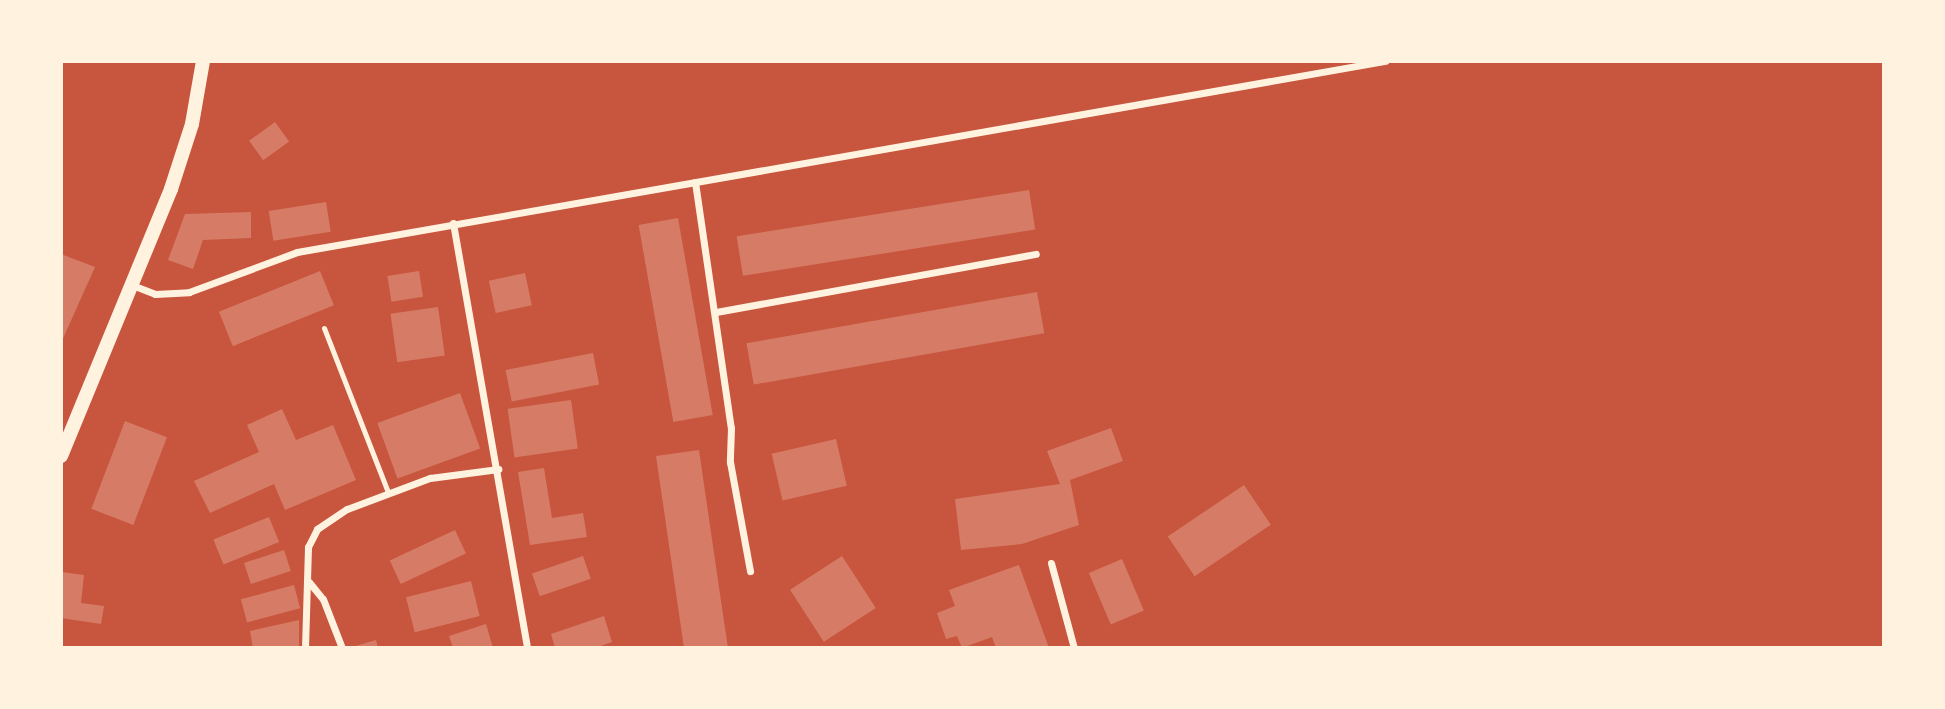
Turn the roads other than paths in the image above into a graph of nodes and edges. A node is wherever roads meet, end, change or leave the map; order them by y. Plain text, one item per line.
1 (203, 61) edge
2 (1385, 61) edge
3 (695, 182) junction
4 (453, 223) junction
5 (1036, 254) dead end
6 (132, 285) junction
7 (716, 312) junction
8 (324, 328) dead end
9 (61, 456) edge
10 (498, 469) junction
11 (388, 492) junction
12 (1051, 563) dead end
13 (750, 571) dead end
14 (308, 582) junction
15 (305, 648) edge
16 (342, 648) edge
17 (527, 648) edge
18 (1074, 648) edge

1 - 6 main road
2 - 3 street
3 - 4 street
3 - 7 street
4 - 6 street
4 - 10 street
5 - 7 street
6 - 9 main road
7 - 13 street
8 - 11 lane
10 - 11 street
10 - 17 street
11 - 14 street
12 - 18 street
14 - 15 street
14 - 16 street

